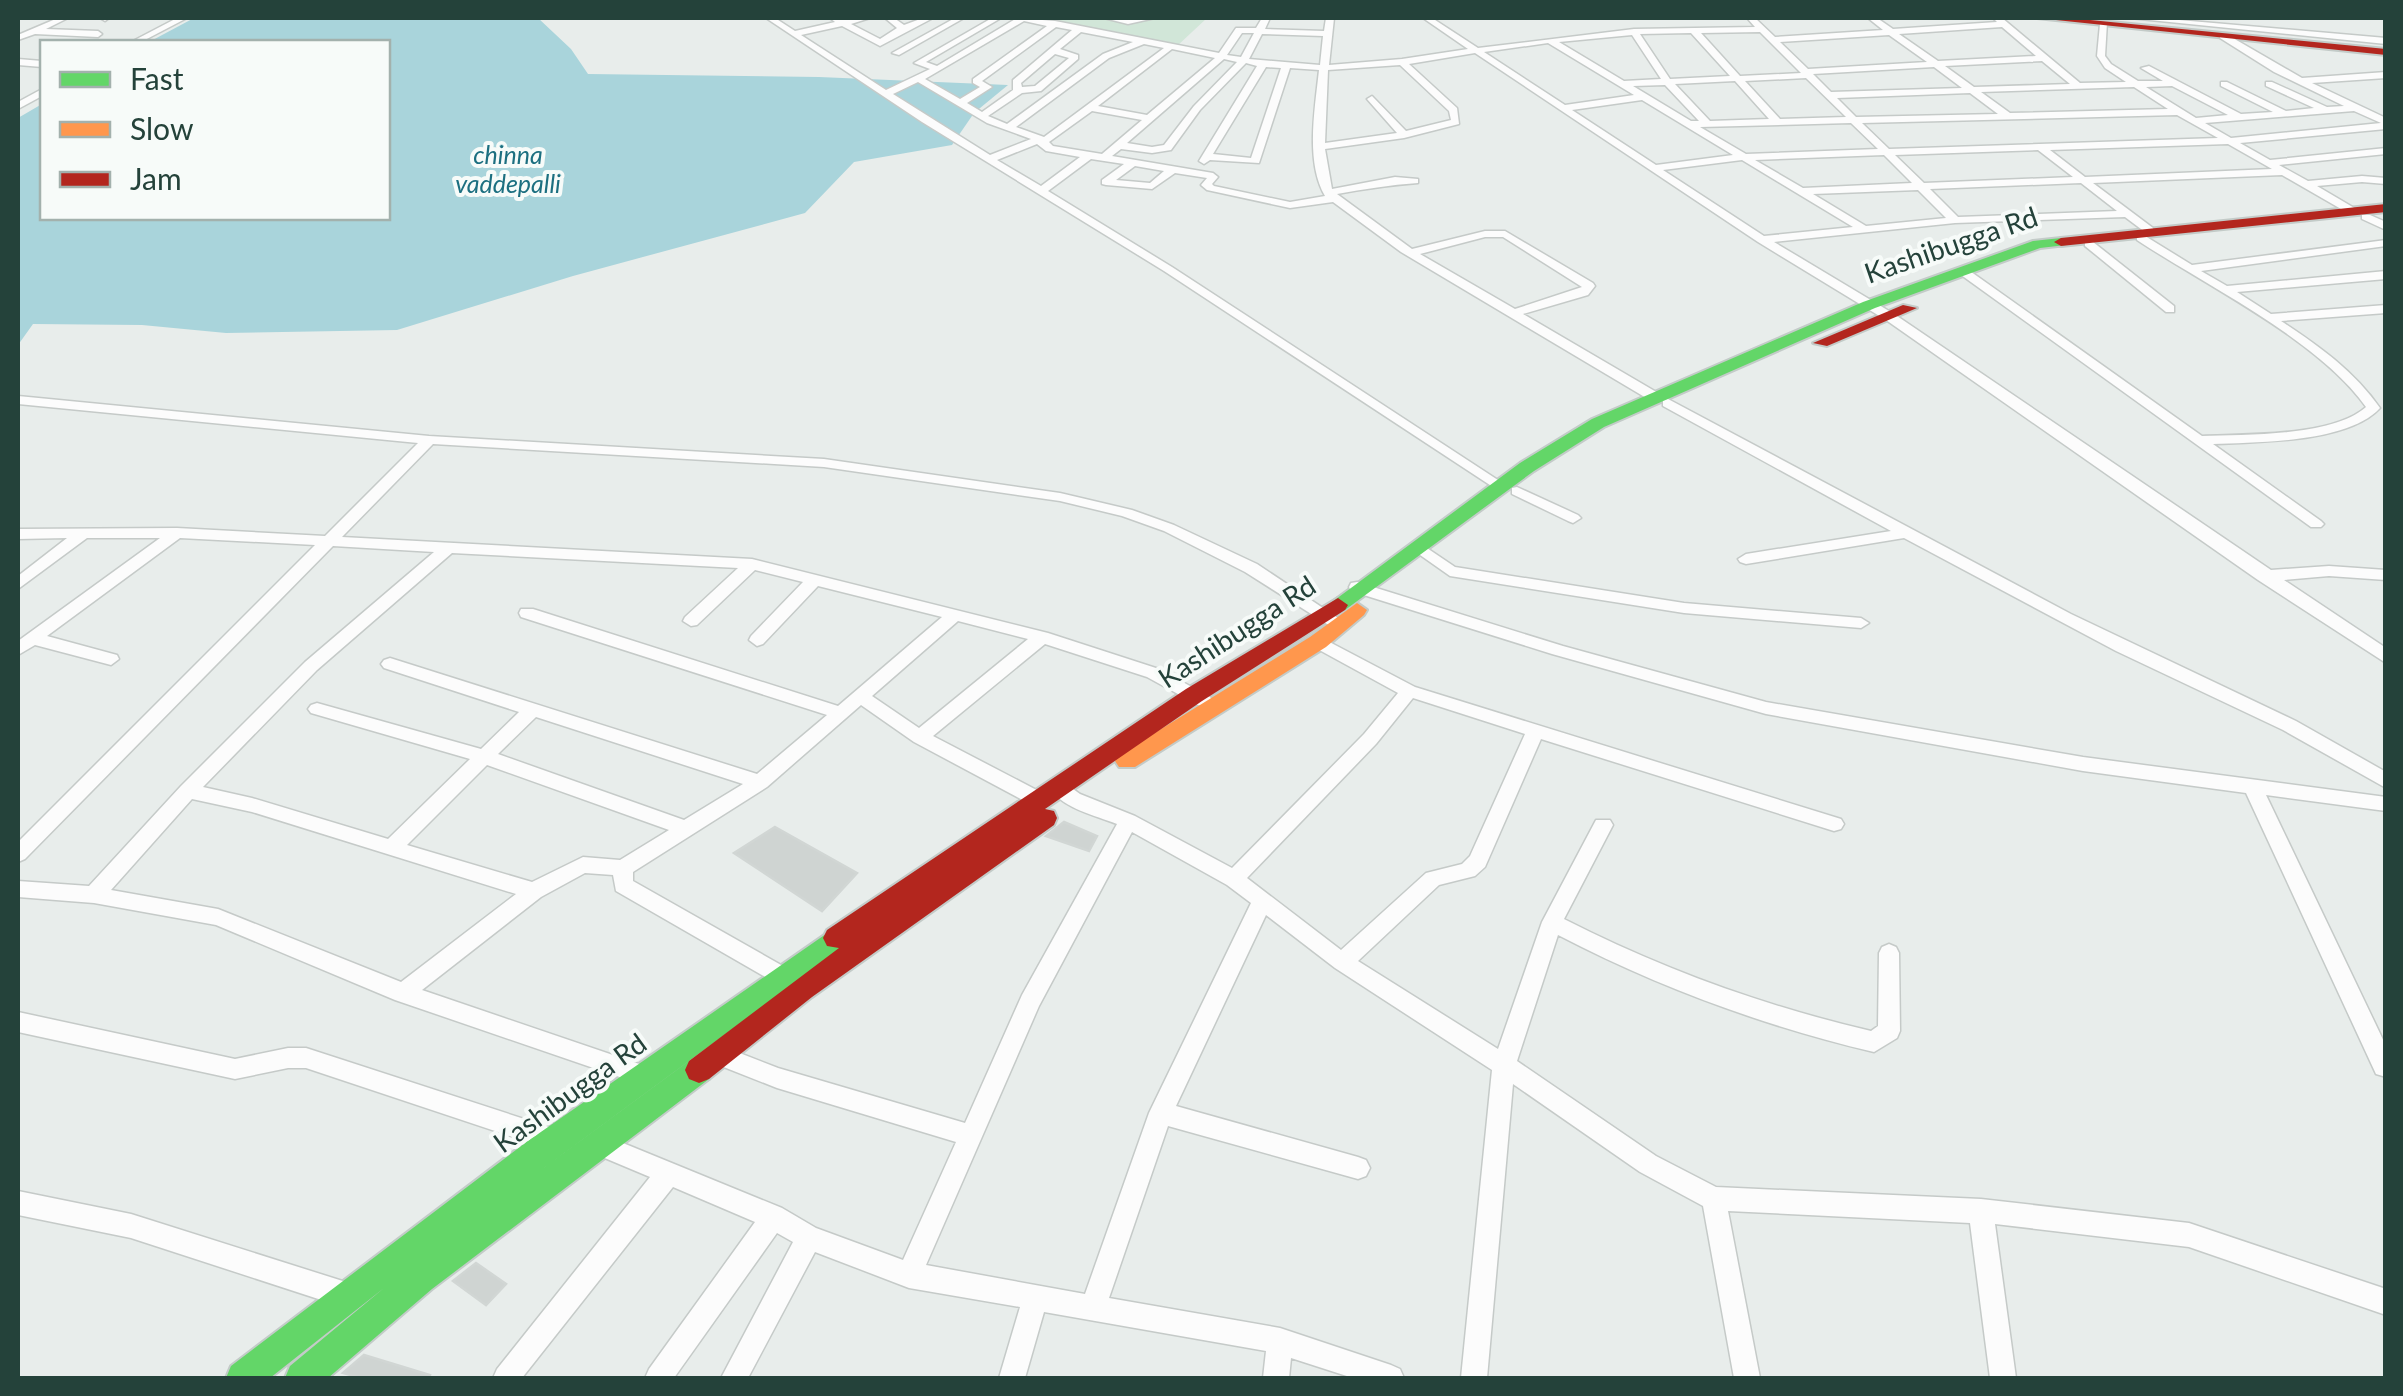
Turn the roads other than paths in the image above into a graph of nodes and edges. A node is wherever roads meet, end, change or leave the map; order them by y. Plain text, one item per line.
1 (64, 18) edge
2 (183, 18) edge
3 (770, 18) edge
4 (866, 18) edge
5 (888, 18) edge
6 (929, 18) edge
7 (960, 18) edge
8 (998, 18) edge
9 (1022, 18) edge
10 (1108, 18) edge
11 (1151, 18) edge
12 (1166, 18) edge
13 (1266, 18) edge
14 (1330, 18) edge
15 (1427, 18) edge
16 (1690, 18) edge
17 (1751, 18) edge
18 (1872, 18) edge
19 (2042, 18) edge
20 (2134, 18) edge
21 (838, 20) edge
22 (2000, 21) edge
23 (1056, 24) junction
24 (2104, 24) junction
25 (903, 28) junction
26 (1078, 29) junction
27 (1763, 29) junction
28 (1259, 30) junction
29 (33, 31) junction
30 (1698, 31) junction
31 (1891, 31) junction
32 (1634, 32) junction
33 (98, 34) dead end
34 (792, 34) junction
35 (1328, 34) junction
36 (2223, 36) junction
37 (18, 38) edge
38 (140, 40) edge
39 (1549, 40) junction
40 (1773, 40) junction
41 (2386, 41) edge
42 (1143, 42) junction
43 (1169, 48) junction
44 (1053, 50) junction
45 (1478, 51) junction
46 (2386, 52) edge
47 (896, 53) dead end
48 (1221, 57) junction
49 (2043, 58) junction
50 (1244, 60) junction
51 (1402, 62) junction
52 (1935, 63) junction
53 (1263, 64) junction
54 (1286, 66) junction
55 (1324, 68) junction
56 (2146, 68) dead end
57 (938, 69) junction
58 (1806, 73) junction
59 (2386, 75) edge
60 (918, 78) junction
61 (1739, 78) junction
62 (1666, 80) junction
63 (2303, 81) junction
64 (2172, 82) junction
65 (1622, 84) junction
66 (2224, 84) dead end
67 (2269, 84) dead end
68 (2136, 85) junction
69 (2080, 87) junction
70 (1019, 90) junction
71 (1971, 90) junction
72 (40, 93) edge
73 (888, 93) junction
74 (1828, 95) junction
75 (1643, 97) junction
76 (1372, 99) dead end
77 (961, 103) junction
78 (18, 106) edge
79 (2355, 107) junction
80 (1093, 108) junction
81 (1563, 108) junction
82 (2324, 110) junction
83 (2179, 112) junction
84 (2284, 113) junction
85 (982, 116) junction
86 (2009, 117) junction
87 (2240, 118) junction
88 (1151, 119) junction
89 (1970, 119) junction
90 (1853, 121) junction
91 (2194, 121) junction
92 (1778, 122) junction
93 (1688, 124) junction
94 (1707, 124) junction
95 (2386, 124) edge
96 (1008, 128) junction
97 (1982, 129) dead end
98 (1404, 135) junction
99 (1993, 139) dead end
100 (1041, 141) junction
101 (2228, 141) junction
102 (1118, 146) junction
103 (1322, 146) junction
104 (2004, 148) junction
105 (2041, 148) junction
106 (2386, 150) edge
107 (1886, 151) junction
108 (1090, 155) junction
109 (1105, 157) junction
110 (1209, 157) junction
111 (1740, 157) junction
112 (990, 159) junction
113 (1134, 162) junction
114 (2270, 163) junction
115 (1174, 168) junction
116 (1655, 168) junction
117 (1193, 172) junction
118 (2287, 172) junction
119 (2083, 180) junction
120 (2386, 180) edge
121 (1414, 181) dead end
122 (2309, 184) junction
123 (1920, 185) junction
124 (1041, 191) junction
125 (1801, 191) junction
126 (1331, 196) junction
127 (2126, 214) junction
128 (2375, 216) edge
129 (1955, 220) junction
130 (1862, 228) junction
131 (2145, 234) junction
132 (1762, 240) junction
133 (2386, 243) edge
134 (2089, 244) junction
135 (1410, 253) junction
136 (2187, 269) junction
137 (2386, 275) edge
138 (1968, 276) junction
139 (2224, 290) junction
140 (1868, 305) junction
141 (2170, 309) dead end
142 (2386, 309) edge
143 (1512, 314) junction
144 (1890, 317) junction
145 (2268, 318) junction
146 (2386, 397) edge
147 (2369, 398) junction
148 (18, 400) edge
149 (1660, 400) junction
150 (429, 440) junction
151 (2202, 440) junction
152 (1508, 489) junction
153 (1574, 518) dead end
154 (2316, 524) dead end
155 (85, 532) junction
156 (177, 533) junction
157 (1907, 533) junction
158 (18, 534) edge
159 (331, 542) junction
160 (446, 550) junction
161 (1425, 552) junction
162 (1746, 559) dead end
163 (752, 564) junction
164 (2386, 574) edge
165 (2264, 576) junction
166 (815, 579) junction
167 (18, 584) edge
168 (1366, 591) junction
169 (527, 614) dead end
170 (953, 617) junction
171 (1332, 619) junction
172 (691, 621) dead end
173 (1861, 623) dead end
174 (1042, 637) junction
175 (756, 640) dead end
176 (1318, 642) junction
177 (25, 644) edge
178 (2386, 657) edge
179 (112, 660) dead end
180 (390, 664) dead end
181 (1409, 691) junction
182 (861, 696) junction
183 (1204, 701) junction
184 (317, 709) dead end
185 (532, 710) junction
186 (841, 713) junction
187 (1536, 729) junction
188 (920, 738) junction
189 (483, 756) junction
190 (760, 782) junction
191 (2386, 782) edge
192 (2252, 786) junction
193 (188, 791) junction
194 (1058, 796) junction
195 (2384, 806) edge
196 (1128, 821) junction
197 (1834, 824) dead end
198 (1604, 825) dead end
199 (685, 828) junction
200 (391, 848) junction
201 (18, 854) edge
202 (623, 868) junction
203 (1234, 879) junction
204 (18, 889) edge
205 (534, 892) junction
206 (94, 895) junction
207 (1262, 902) junction
208 (1552, 922) junction
209 (1889, 953) dead end
210 (1342, 962) junction
211 (793, 983) junction
212 (403, 993) junction
213 (18, 1022) edge
214 (720, 1055) junction
215 (1504, 1065) junction
216 (2384, 1067) edge
217 (646, 1075) junction
218 (675, 1089) junction
219 (1161, 1113) junction
220 (970, 1136) junction
221 (553, 1140) junction
222 (602, 1143) junction
223 (1358, 1168) dead end
224 (669, 1172) junction
225 (1714, 1200) junction
226 (18, 1203) edge
227 (1982, 1211) junction
228 (773, 1217) junction
229 (809, 1238) junction
230 (909, 1275) junction
231 (347, 1294) junction
232 (1036, 1298) junction
233 (2386, 1302) edge
234 (1093, 1308) junction
235 (370, 1319) junction
236 (1280, 1341) junction
237 (243, 1378) edge
238 (302, 1378) edge
239 (506, 1378) edge
240 (658, 1378) edge
241 (734, 1378) edge
242 (1012, 1378) edge
243 (1276, 1378) edge
244 (1391, 1378) edge
245 (1474, 1378) edge
246 (1747, 1378) edge
247 (2003, 1378) edge

1 - 29 street
2 - 38 street
3 - 34 street
4 - 21 street
5 - 25 street
6 - 25 street
7 - 47 street
8 - 57 street
9 - 23 street
9 - 57 street
10 - 11 street
12 - 42 street
13 - 28 street
14 - 35 street
15 - 45 street
16 - 30 street
17 - 27 street
18 - 31 street
19 - 24 main road
20 - 41 street
21 - 25 street
21 - 34 street
22 - 31 street
22 - 49 street
23 - 26 street
23 - 77 street
24 - 36 main road
24 - 68 street
26 - 42 street
26 - 44 street
27 - 30 street
27 - 40 street
28 - 35 street
28 - 48 street
28 - 50 street
29 - 33 street
29 - 37 street
30 - 32 street
30 - 61 street
31 - 40 street
31 - 52 street
32 - 39 street
32 - 62 street
34 - 73 street
35 - 55 street
36 - 46 main road
36 - 63 street
39 - 45 street
39 - 65 street
40 - 58 street
42 - 43 street
42 - 96 street
43 - 48 street
43 - 80 street
44 - 70 street
44 - 70 street
45 - 51 street
45 - 81 street
48 - 50 street
48 - 88 street
49 - 52 street
49 - 69 street
50 - 53 street
50 - 102 street
51 - 55 street
51 - 98 street
52 - 58 street
52 - 71 street
53 - 54 street
53 - 110 street
54 - 55 street
54 - 110 street
55 - 103 street
56 - 64 street
57 - 60 street
58 - 61 street
58 - 74 street
59 - 63 street
60 - 73 street
60 - 77 street
61 - 62 street
61 - 92 street
62 - 65 street
62 - 94 street
63 - 79 street
64 - 68 street
64 - 87 street
65 - 75 street
66 - 84 street
67 - 82 street
68 - 69 street
68 - 83 street
69 - 71 street
70 - 85 street
71 - 74 street
71 - 86 street
72 - 78 street
73 - 112 street
74 - 90 street
75 - 81 street
75 - 93 street
76 - 98 street
77 - 85 street
79 - 82 street
79 - 95 street
80 - 88 street
80 - 100 street
81 - 116 street
82 - 84 street
83 - 86 street
83 - 91 street
84 - 87 street
85 - 96 street
86 - 89 street
87 - 91 street
88 - 102 street
89 - 90 street
89 - 97 street
90 - 92 street
90 - 107 street
91 - 101 street
92 - 94 street
93 - 94 street
93 - 111 street
95 - 101 street
96 - 100 street
98 - 103 street
99 - 104 street
100 - 108 street
100 - 112 street
101 - 105 street
101 - 114 street
102 - 109 street
103 - 126 street
104 - 105 street
104 - 107 street
105 - 119 street
106 - 114 street
107 - 111 street
107 - 123 street
108 - 109 street
108 - 124 street
109 - 113 street
110 - 117 street
111 - 116 street
111 - 125 street
112 - 124 street
113 - 115 street
113 - 115 street
114 - 118 street
115 - 117 street
116 - 132 street
117 - 126 street
118 - 119 street
118 - 122 street
119 - 123 street
119 - 127 street
120 - 122 street
121 - 126 street
122 - 128 street
123 - 125 street
123 - 129 street
124 - 152 street
125 - 130 street
126 - 135 street
127 - 129 street
127 - 131 street
128 - 131 main road, Kashibugga Rd
129 - 130 street
130 - 132 street
131 - 134 main road, Kashibugga Rd
131 - 136 street
131 - 138 main road, Kashibugga Rd
132 - 140 street
133 - 136 street
134 - 138 main road, Kashibugga Rd
134 - 141 street
135 - 143 street
135 - 143 street
136 - 139 street
137 - 139 street
138 - 140 main road, Kashibugga Rd
138 - 144 main road, Kashibugga Rd
138 - 151 street
139 - 145 street
140 - 144 street
140 - 149 main road, Kashibugga Rd
142 - 145 street
143 - 149 street
144 - 149 main road, Kashibugga Rd
144 - 165 street
145 - 147 street
146 - 147 street
147 - 151 street
148 - 150 street
149 - 152 main road, Kashibugga Rd
149 - 157 street
150 - 159 street
150 - 171 street
151 - 154 street
152 - 153 street
152 - 161 main road, Kashibugga Rd
155 - 156 street
155 - 158 street
155 - 167 street
156 - 159 street
156 - 177 street
157 - 162 street
157 - 191 street
159 - 160 street
159 - 201 street
160 - 163 street
160 - 193 street
161 - 168 main road, Kashibugga Rd
161 - 173 street
163 - 166 street
163 - 172 street
164 - 165 street
165 - 178 street
166 - 170 street
166 - 175 street
168 - 171 main road, Kashibugga Rd
168 - 192 street
169 - 186 street
170 - 174 street
170 - 182 street
171 - 176 main road, Kashibugga Rd
171 - 183 main road, Kashibugga Rd
174 - 183 street
174 - 188 street
176 - 181 street
176 - 183 main road, Kashibugga Rd
177 - 179 street
180 - 185 street
181 - 187 street
181 - 203 street
182 - 186 street
182 - 188 street
183 - 194 main road, Kashibugga Rd
184 - 189 street
185 - 189 street
185 - 190 street
186 - 190 street
187 - 197 street
187 - 210 street
188 - 194 street
189 - 199 street
189 - 200 street
190 - 199 street
192 - 195 street
192 - 216 street
193 - 200 street
193 - 206 street
194 - 196 street
194 - 211 main road, Kashibugga Rd
196 - 203 street
196 - 220 street
198 - 208 street
199 - 202 street
200 - 205 street
202 - 205 street
202 - 211 street
203 - 207 street
204 - 206 street
205 - 212 street
206 - 212 street
207 - 210 street
207 - 219 street
208 - 209 street
208 - 215 street
210 - 215 street
211 - 214 main road, Kashibugga Rd
211 - 217 main road, Kashibugga Rd
212 - 217 street
213 - 221 street
214 - 218 main road, Kashibugga Rd
214 - 220 street
215 - 225 street
215 - 245 street
217 - 218 street
217 - 221 main road, Kashibugga Rd
218 - 222 main road, Kashibugga Rd
219 - 223 street
219 - 234 street
220 - 230 street
221 - 222 street
221 - 231 main road, Kashibugga Rd
222 - 224 street
222 - 235 main road, Kashibugga Rd
224 - 228 street
224 - 239 street
225 - 227 street
225 - 246 street
226 - 231 street
227 - 233 street
227 - 247 street
228 - 229 street
228 - 240 street
229 - 230 street
229 - 241 street
230 - 232 street
231 - 235 street
231 - 237 main road, Kashibugga Rd
232 - 234 street
232 - 242 street
234 - 236 street
235 - 238 main road, Kashibugga Rd
236 - 243 street
236 - 244 street

